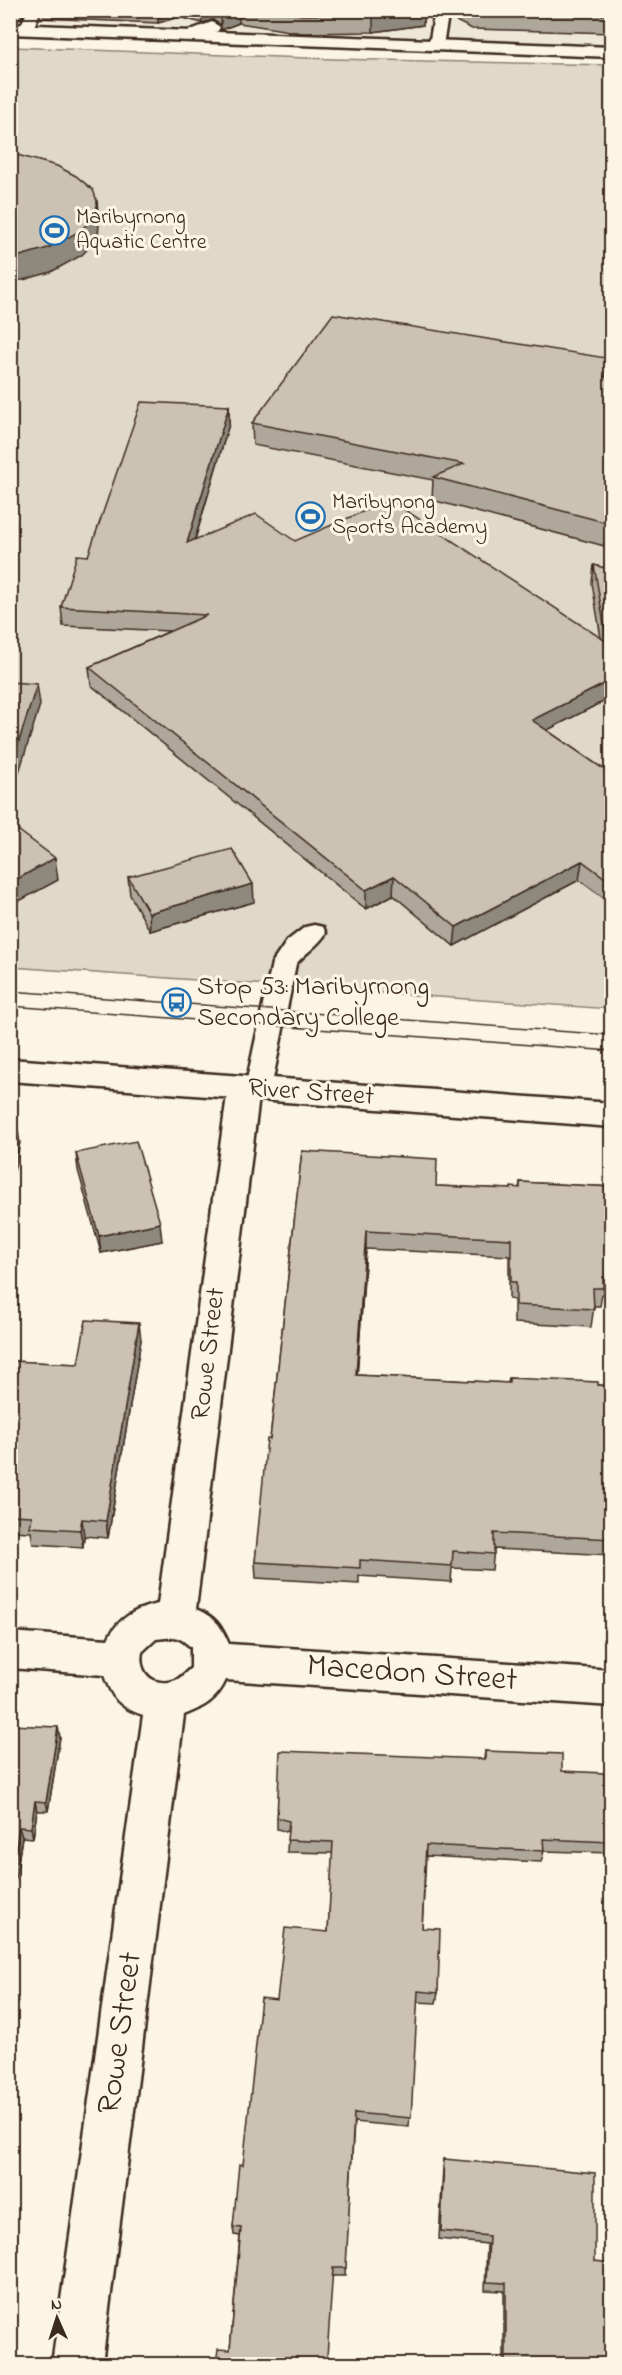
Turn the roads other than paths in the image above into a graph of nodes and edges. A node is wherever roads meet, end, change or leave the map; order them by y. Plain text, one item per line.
1 (35, 10) edge
2 (441, 17) edge
3 (212, 27) dead end
4 (16, 31) edge
5 (194, 36) junction
6 (436, 45) junction
7 (535, 49) junction
8 (612, 52) edge
9 (314, 933) dead end
10 (10, 1070) edge
11 (251, 1088) junction
12 (612, 1115) edge
13 (175, 1620) junction
14 (10, 1650) edge
15 (120, 1658) junction
16 (212, 1661) junction
17 (612, 1688) edge
18 (165, 1702) junction
19 (77, 2364) edge

1 - 4 lane
2 - 6 lane
3 - 5 street
4 - 5 street
4 - 7 street
5 - 6 street
6 - 7 street
7 - 8 street
9 - 11 lane
10 - 11 street, River Street
11 - 12 street, River Street
11 - 13 street, Rowe Street
13 - 15 street
13 - 16 street
14 - 15 street
15 - 18 street
16 - 17 street, Macedon Street
16 - 18 street
18 - 19 street, Rowe Street

